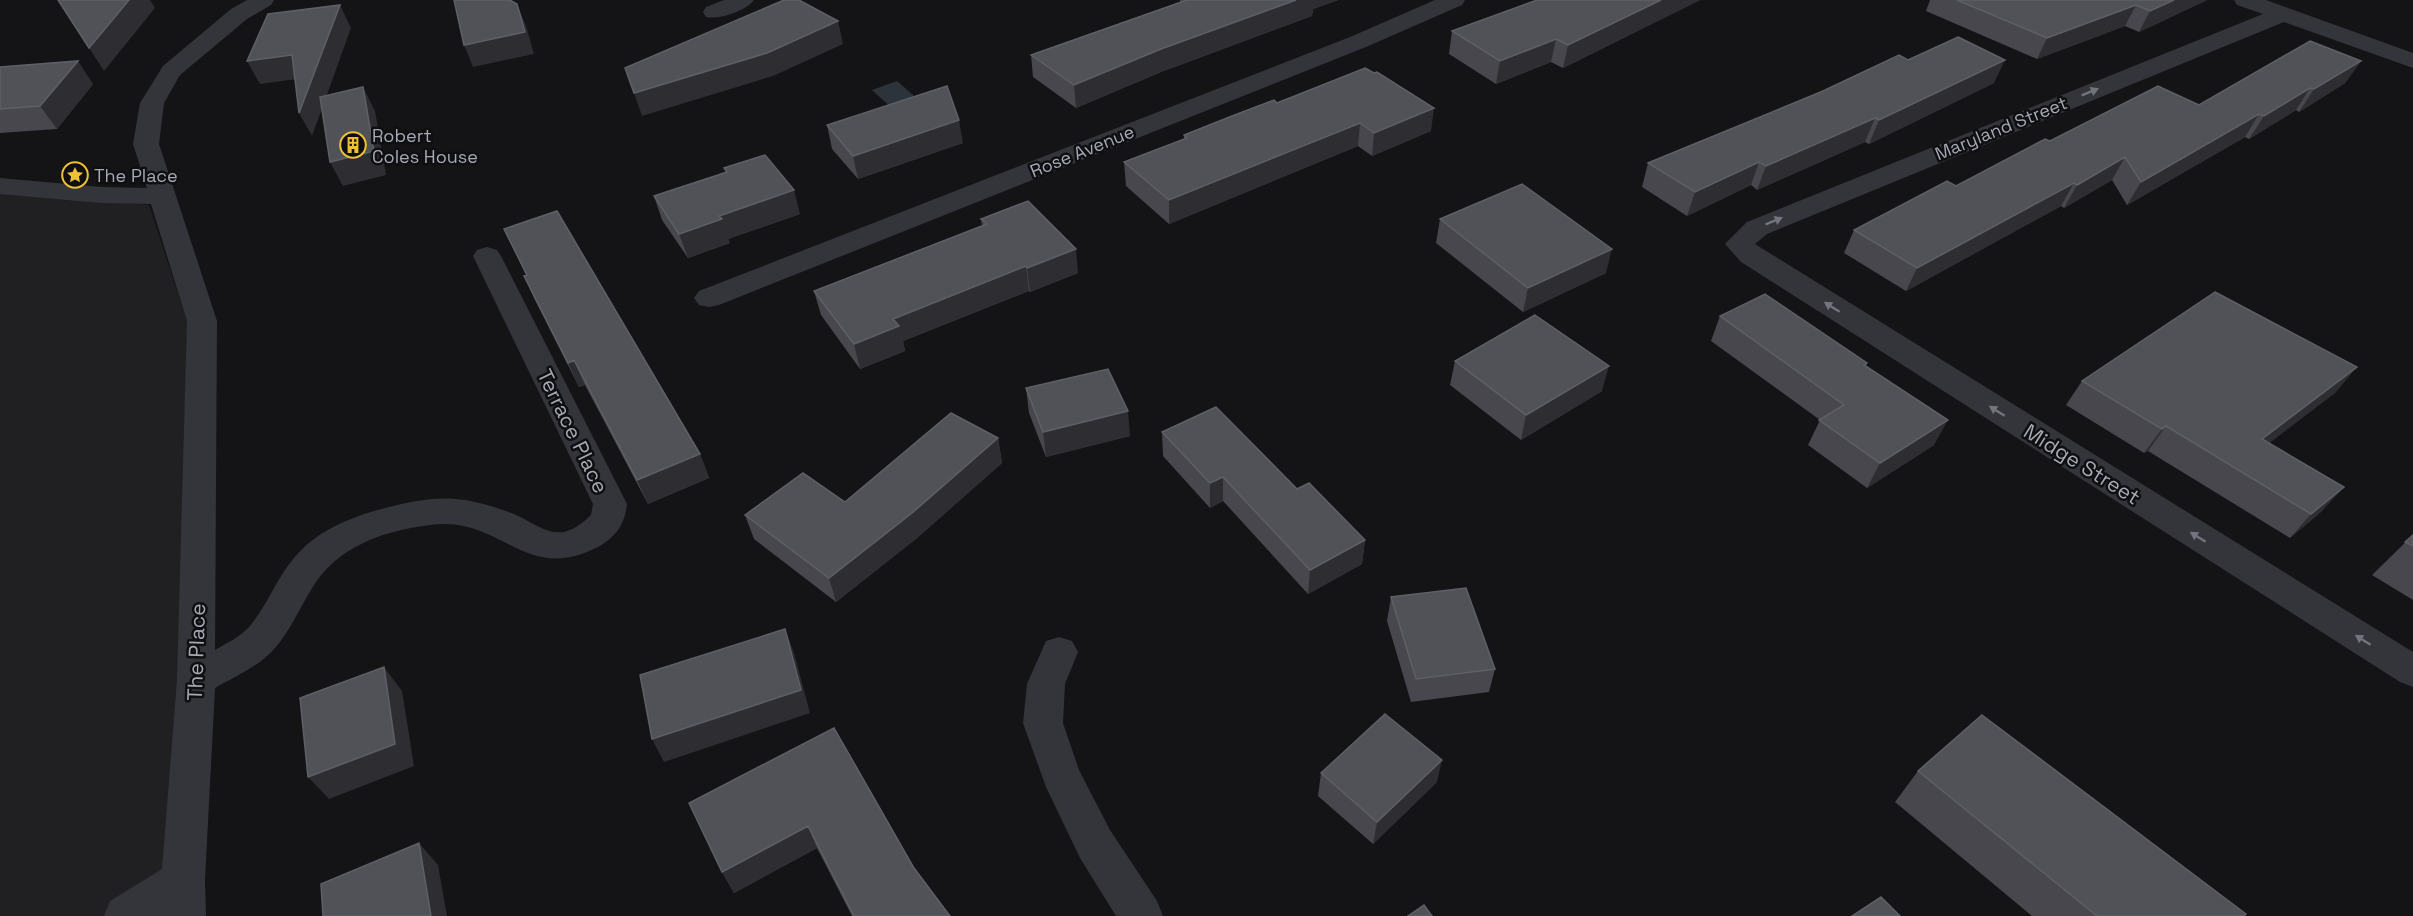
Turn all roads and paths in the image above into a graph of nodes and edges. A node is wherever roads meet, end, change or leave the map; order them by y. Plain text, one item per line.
1 (743, 0) edge
2 (1454, 0) edge
3 (2246, 0) edge
4 (260, 1) edge
5 (714, 12) dead end
6 (2283, 14) junction
7 (2413, 61) edge
8 (0, 186) edge
9 (161, 196) junction
10 (487, 256) dead end
11 (1751, 256) joint
12 (709, 298) dead end
13 (1059, 652) dead end
14 (2413, 671) edge
15 (196, 680) junction
16 (184, 898) edge
17 (126, 916) edge
18 (1141, 916) edge

1 - 5 street
2 - 12 street, Rose Avenue
3 - 6 street
4 - 9 street, The Place
6 - 7 street
11 -> 6 street, Maryland Street
8 - 9 street
9 - 15 street, The Place
10 - 15 street, Terrace Place
14 -> 11 street, Midge Street
13 - 18 street
15 - 16 street, The Place
16 - 17 street

